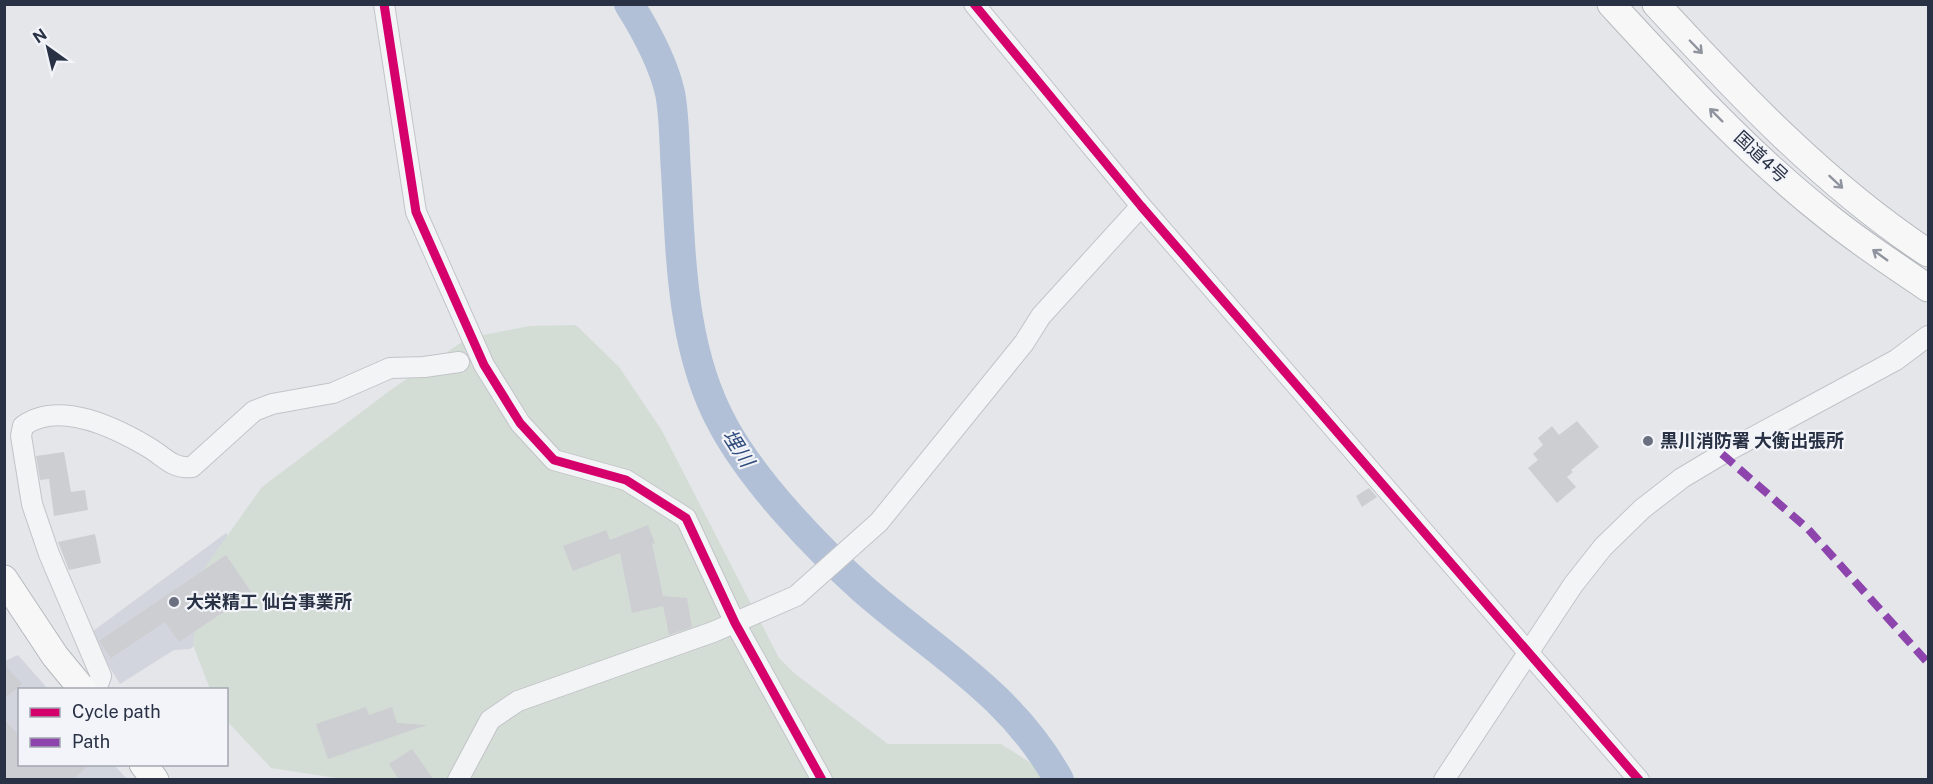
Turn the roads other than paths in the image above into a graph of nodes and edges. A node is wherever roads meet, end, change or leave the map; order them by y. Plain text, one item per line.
1 (384, 4) edge
2 (974, 4) edge
3 (1611, 4) edge
4 (1656, 4) edge
5 (1141, 206) junction
6 (1929, 253) edge
7 (1929, 288) edge
8 (1929, 336) edge
9 (459, 362) dead end
10 (6, 585) edge
11 (735, 623) junction
12 (1528, 652) junction
13 (81, 688) edge
14 (97, 688) edge
15 (144, 766) edge
16 (155, 780) edge
17 (458, 780) edge
18 (822, 780) edge
19 (1444, 780) edge
20 (1639, 780) edge

1 - 11 street
2 - 5 street
7 -> 3 highway, 国道4号
4 -> 6 highway, 国道4号
5 - 11 street
5 - 12 street
8 - 12 street
9 - 14 street
10 - 13 highway
11 - 17 street
11 - 18 street
12 - 19 street
12 - 20 street
15 - 16 highway

